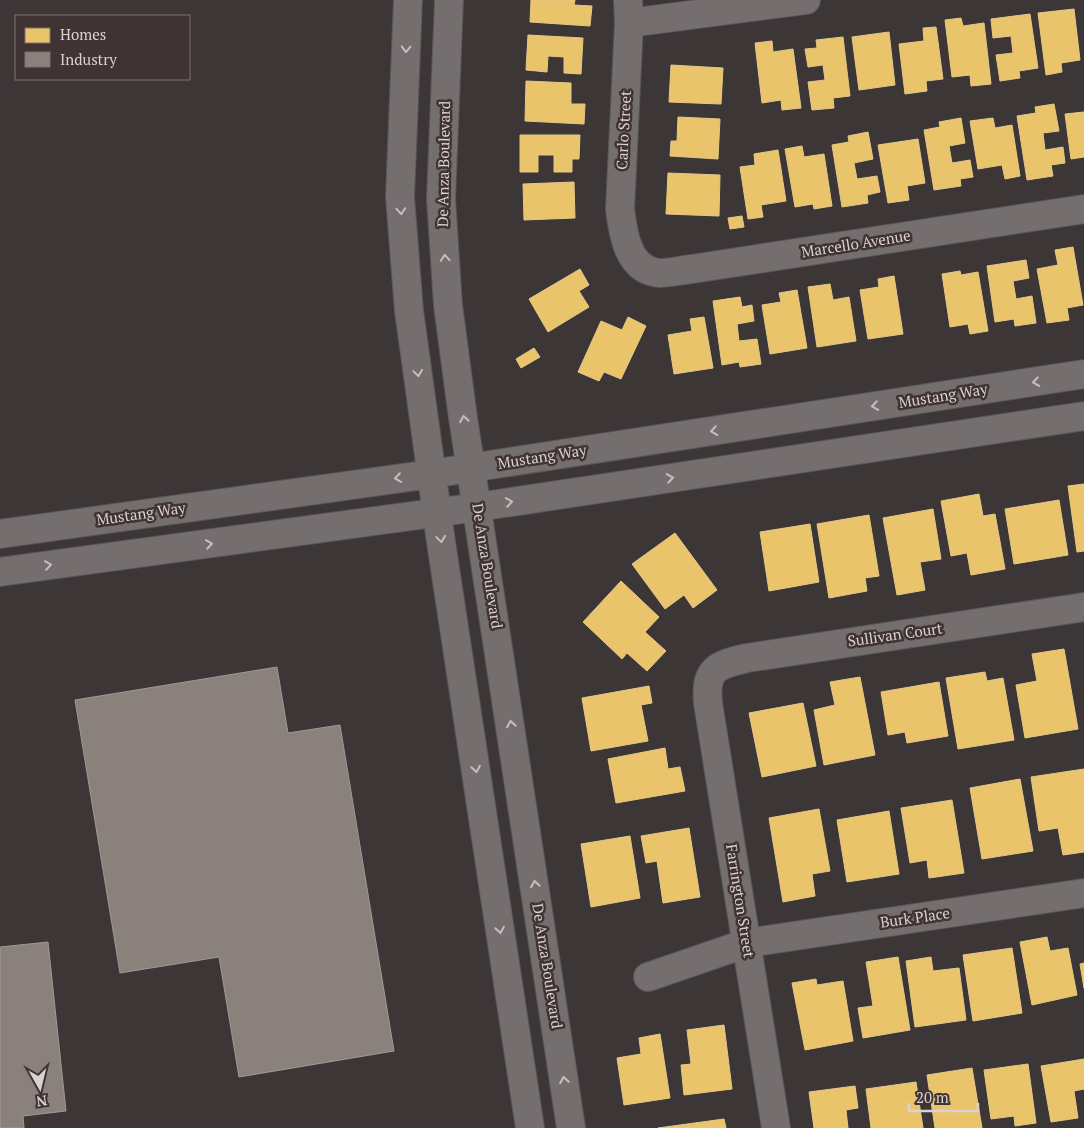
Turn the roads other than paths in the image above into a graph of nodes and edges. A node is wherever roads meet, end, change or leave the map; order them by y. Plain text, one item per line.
1 (408, 0) edge
2 (449, 0) edge
3 (806, 0) edge
4 (629, 12) edge
5 (1084, 209) edge
6 (633, 258) joint
7 (1084, 374) edge
8 (1084, 416) edge
9 (472, 467) junction
10 (432, 474) junction
11 (478, 507) junction
12 (437, 513) junction
13 (0, 534) edge
14 (0, 572) edge
15 (1084, 607) edge
16 (710, 674) joint
17 (1084, 893) edge
18 (747, 943) junction
19 (648, 977) dead end
20 (530, 1128) edge
21 (572, 1128) edge
22 (776, 1128) edge

1 -> 10 street
9 -> 2 street, De Anza Boulevard
3 - 4 street
4 - 6 street, Carlo Street
5 - 6 street, Marcello Avenue
7 -> 9 street, Mustang Way
11 -> 8 street
9 - 10 street, Mustang Way
9 - 11 street, De Anza Boulevard
10 - 12 street
10 -> 13 street, Mustang Way
11 - 12 street
21 -> 11 street, De Anza Boulevard
14 -> 12 street
12 -> 20 street
15 - 16 street, Sullivan Court
16 - 18 street, Farrington Street
17 - 18 street, Burk Place
18 - 19 street, Burk Place
18 - 22 street, Farrington Street

